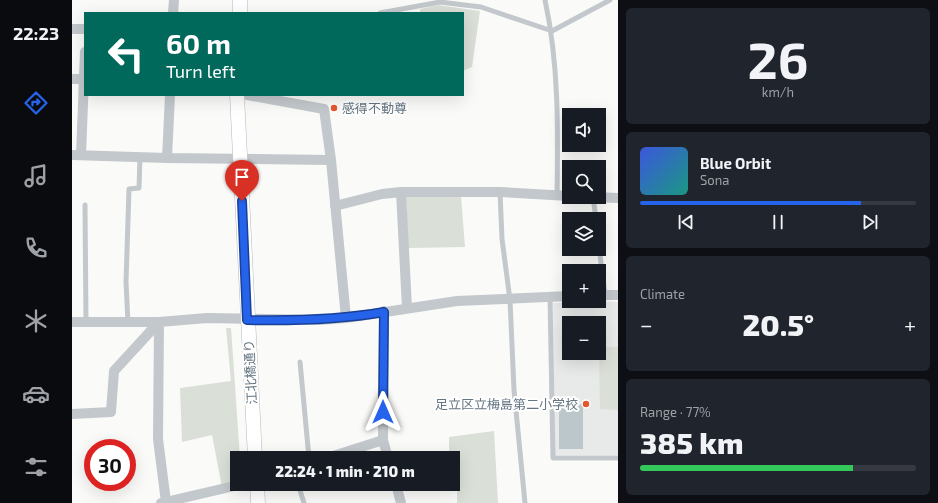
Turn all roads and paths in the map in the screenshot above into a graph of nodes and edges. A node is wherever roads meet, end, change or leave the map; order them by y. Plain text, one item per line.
1 (174, 0) edge
2 (240, 0) edge
3 (545, 0) edge
4 (610, 0) edge
5 (173, 12) edge
6 (240, 12) edge
7 (385, 12) edge
8 (72, 29) edge
9 (84, 29) edge
10 (552, 31) junction
11 (72, 78) edge
12 (84, 79) edge
13 (170, 96) edge
14 (237, 96) edge
15 (252, 96) edge
16 (76, 155) edge
17 (140, 157) junction
18 (167, 158) junction
19 (239, 160) junction
20 (331, 160) junction
21 (401, 192) junction
22 (500, 192) junction
23 (557, 196) junction
24 (562, 196) edge
25 (606, 198) edge
26 (618, 198) edge
27 (85, 205) dead end
28 (335, 206) junction
29 (606, 295) edge
30 (618, 295) edge
31 (562, 296) edge
32 (550, 297) junction
33 (510, 300) junction
34 (407, 308) junction
35 (384, 312) junction
36 (346, 318) junction
37 (247, 320) junction
38 (72, 322) edge
39 (159, 322) junction
40 (86, 323) junction
41 (128, 323) junction
42 (300, 362) dead end
43 (72, 414) edge
44 (383, 440) junction
45 (255, 451) edge
46 (308, 451) edge
47 (349, 451) edge
48 (386, 451) edge
49 (618, 458) edge
50 (230, 487) edge
51 (257, 491) edge
52 (300, 491) edge
53 (398, 491) edge
54 (164, 503) edge
55 (258, 503) edge
56 (304, 503) edge
57 (401, 503) edge
58 (525, 503) edge

1 - 5 street
2 - 6 main road
3 - 10 lane
4 - 10 lane
7 - 10 lane
8 - 9 street
10 - 23 lane
11 - 12 street
12 - 16 street
13 - 18 street
14 - 19 main road, 江北橋通り
15 - 20 street
16 - 17 street
17 - 18 street
17 - 41 lane
18 - 19 street
19 - 20 street
19 - 37 main road, 江北橋通り
20 - 28 street
21 - 22 street
21 - 28 street
21 - 34 street
22 - 23 street
22 - 33 lane
23 - 24 street
25 - 26 street
27 - 40 lane
28 - 36 street
29 - 30 street
31 - 32 street
32 - 33 street
32 - 49 lane
33 - 34 street
33 - 58 lane
34 - 35 street
35 - 36 street
35 - 44 street
36 - 37 street
37 - 39 street
37 - 45 main road, 江北橋通り
38 - 40 street
39 - 41 street
39 - 43 street
39 - 54 street
40 - 41 street
42 - 46 lane
44 - 47 street
44 - 48 street
50 - 54 street
51 - 55 main road
52 - 56 lane
53 - 57 street

